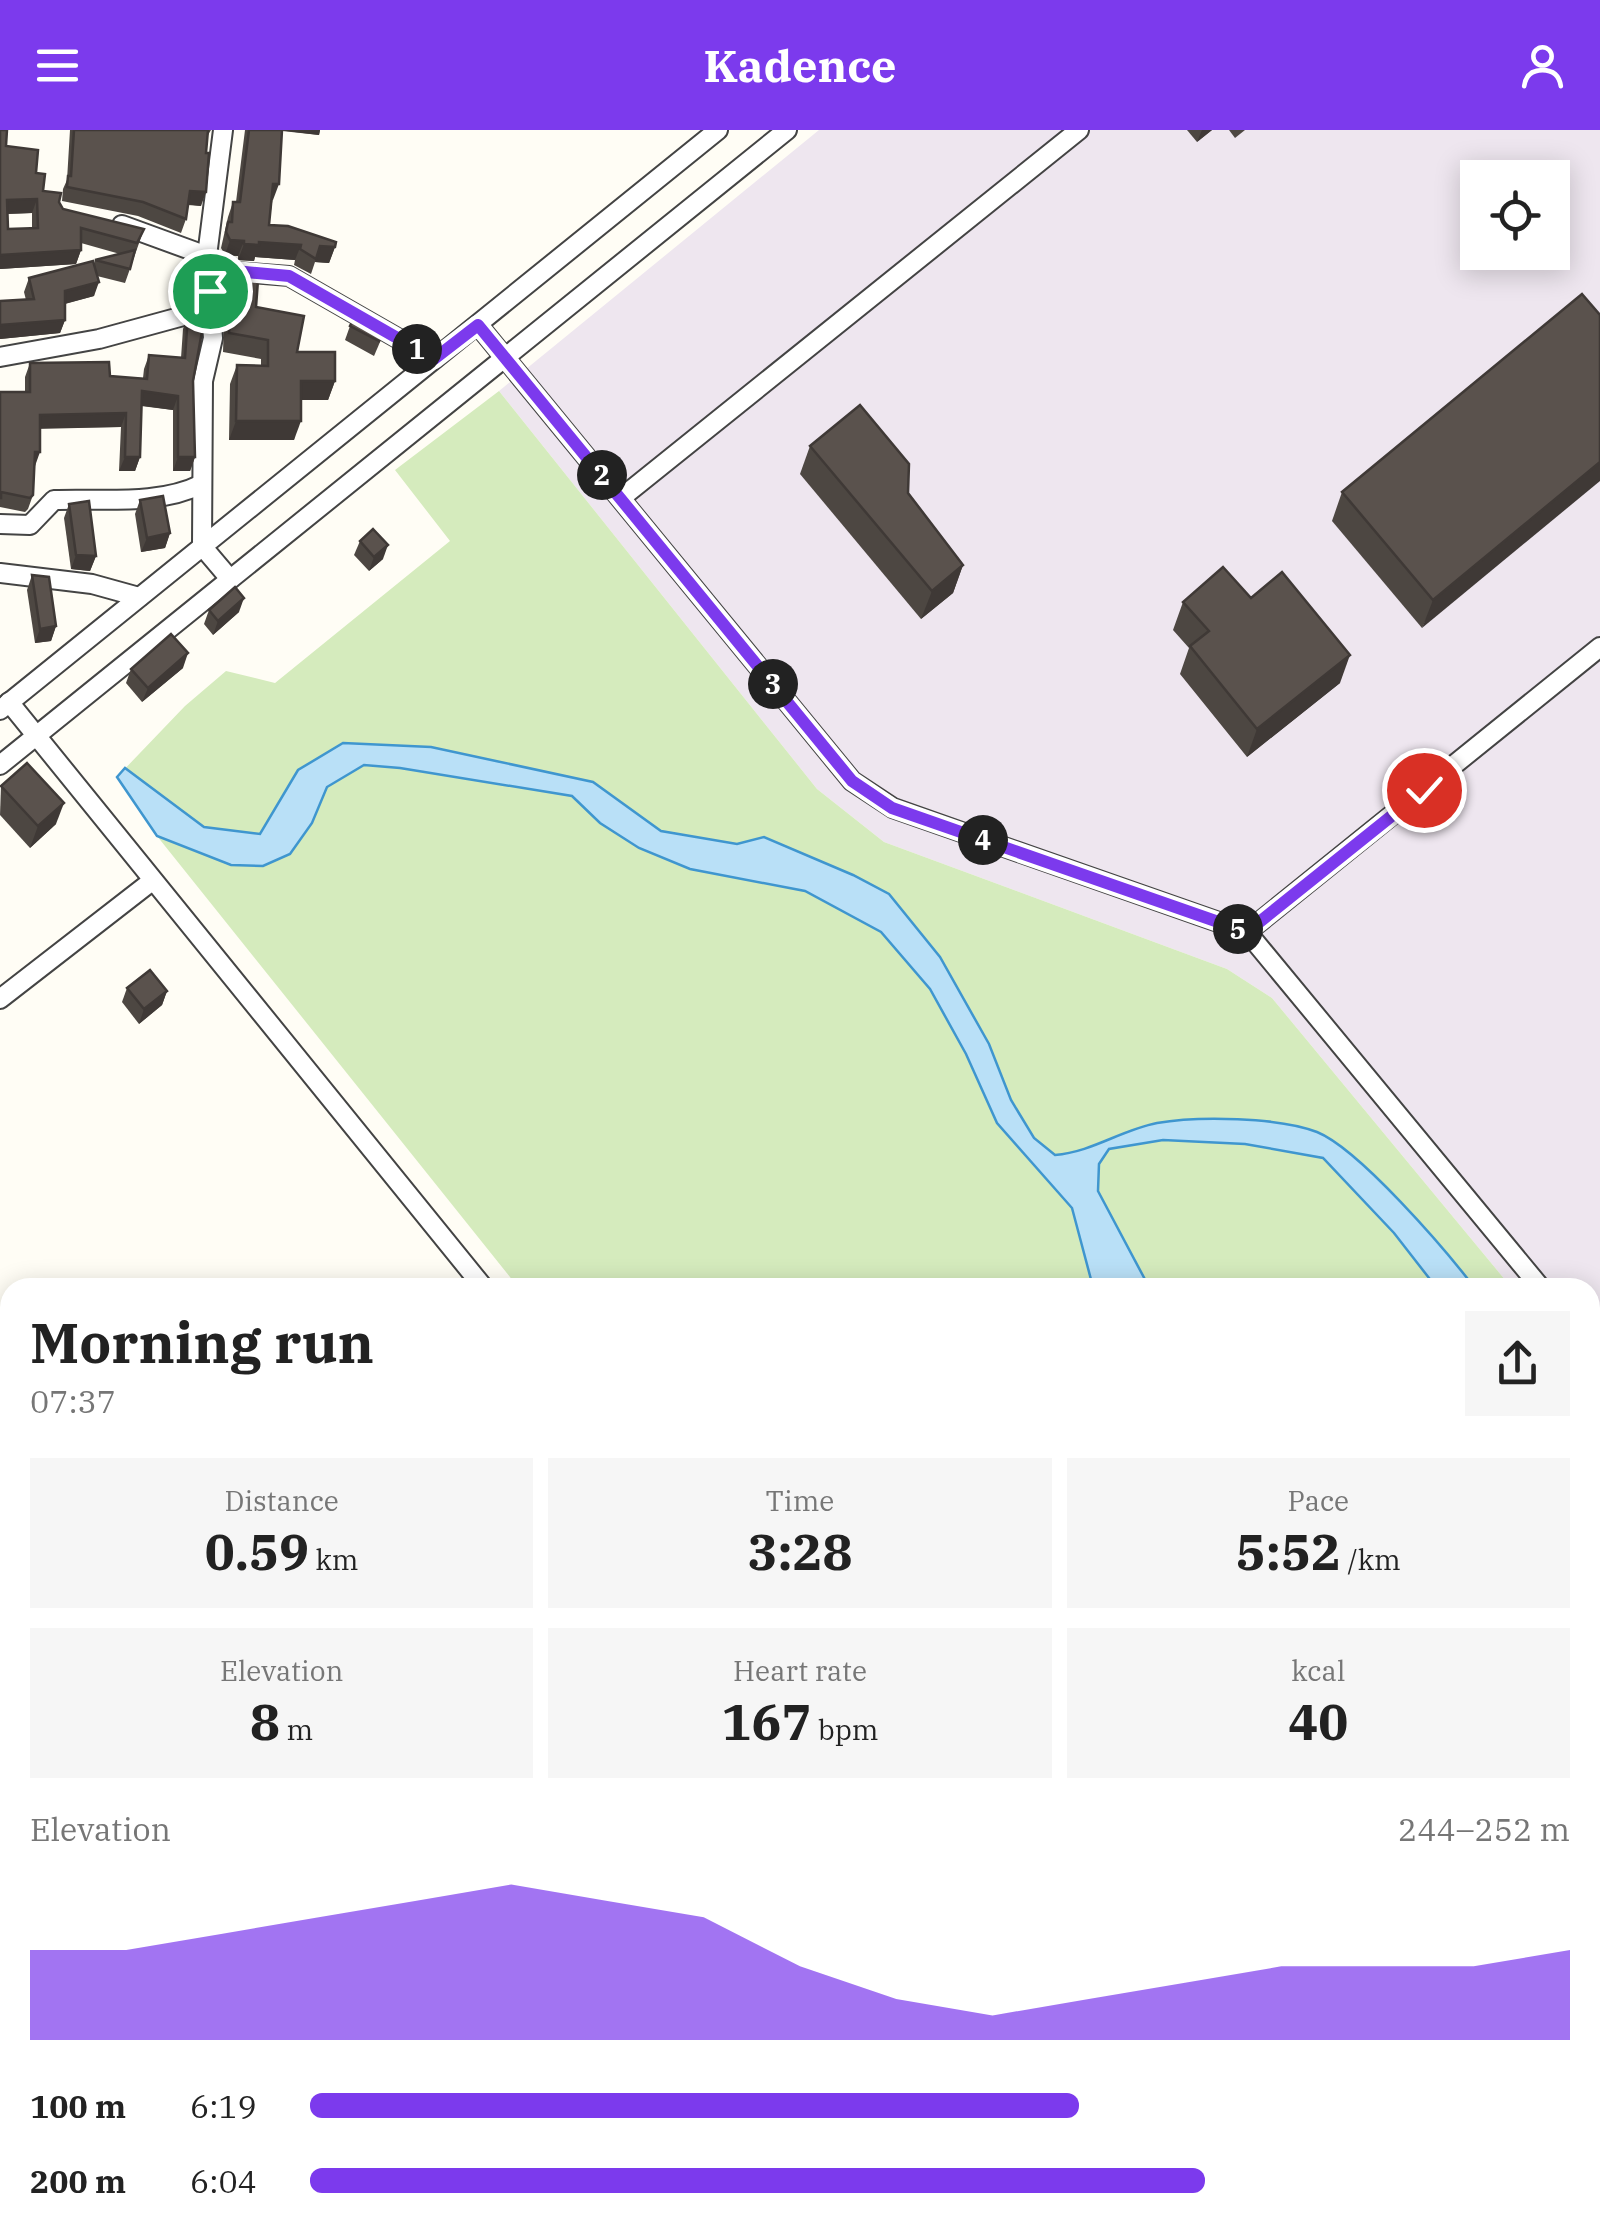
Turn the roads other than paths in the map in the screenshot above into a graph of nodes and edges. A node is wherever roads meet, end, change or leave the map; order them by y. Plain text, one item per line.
1 (223, 130) edge
2 (718, 130) edge
3 (787, 130) edge
4 (1078, 130) edge
5 (100, 220) edge
6 (207, 256) junction
7 (210, 291) junction
8 (478, 325) junction
9 (0, 356) edge
10 (506, 358) junction
11 (434, 359) junction
12 (202, 484) junction
13 (620, 498) junction
14 (0, 524) edge
15 (202, 546) junction
16 (0, 573) edge
17 (230, 580) junction
18 (140, 597) junction
19 (1600, 647) edge
20 (5, 706) edge
21 (37, 735) junction
22 (0, 765) edge
23 (152, 881) junction
24 (1247, 932) junction
25 (0, 999) edge
26 (476, 1278) edge
27 (1533, 1278) edge

1 - 6 street
2 - 8 street
3 - 10 street
4 - 13 street
5 - 6 street
6 - 7 street
6 - 11 street
7 - 9 street
7 - 12 street
8 - 10 street
8 - 11 street
10 - 13 street
10 - 17 street
11 - 15 street
12 - 14 street
12 - 15 street
13 - 24 street
15 - 17 street
15 - 18 street
16 - 18 street
17 - 21 street
18 - 20 street
19 - 24 street
20 - 21 street
21 - 22 street
21 - 23 street
23 - 25 street
23 - 26 street
24 - 27 street

